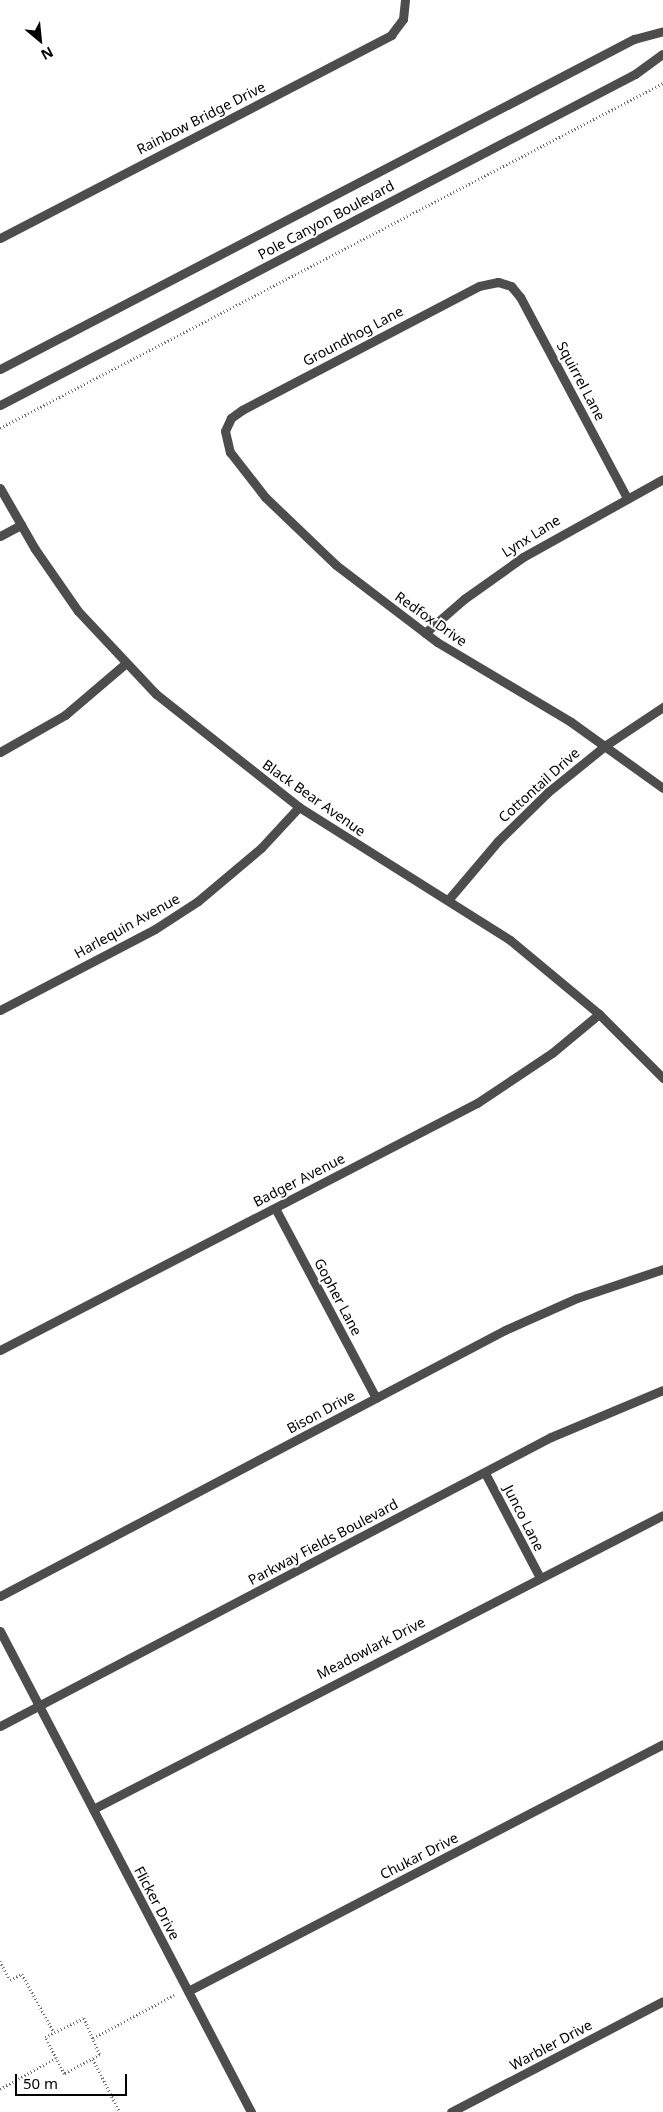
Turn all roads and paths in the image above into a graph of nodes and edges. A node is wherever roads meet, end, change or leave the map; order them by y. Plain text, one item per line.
1 (404, 0) edge
2 (663, 30) edge
3 (663, 54) edge
4 (663, 84) edge
5 (0, 238) edge
6 (504, 283) joint
7 (0, 369) edge
8 (0, 405) edge
9 (0, 428) edge
10 (225, 431) joint
11 (663, 479) edge
12 (0, 488) edge
13 (627, 498) junction
14 (21, 525) junction
15 (0, 536) edge
16 (425, 634) junction
17 (125, 664) junction
18 (663, 707) edge
19 (606, 745) junction
20 (0, 752) edge
21 (663, 788) edge
22 (299, 807) junction
23 (448, 900) junction
24 (0, 1010) edge
25 (599, 1014) junction
26 (663, 1078) edge
27 (275, 1208) junction
28 (663, 1269) edge
29 (0, 1350) edge
30 (663, 1390) edge
31 (376, 1398) junction
32 (485, 1472) junction
33 (663, 1515) edge
34 (539, 1576) junction
35 (0, 1596) edge
36 (0, 1631) edge
37 (39, 1706) junction
38 (0, 1726) edge
39 (663, 1744) edge
40 (93, 1809) junction
41 (0, 1961) edge
42 (188, 1992) junction
43 (174, 1995) dead end
44 (663, 2002) edge
45 (54, 2032) junction
46 (93, 2038) junction
47 (56, 2058) junction
48 (93, 2059) junction
49 (0, 2089) edge
50 (120, 2112) edge
51 (251, 2112) edge
52 (451, 2112) edge

1 - 5 street, Rainbow Bridge Drive
2 - 7 street, Pole Canyon Boulevard
3 - 8 street, Pole Canyon Boulevard
4 - 9 path
6 - 10 street, Groundhog Lane
6 - 13 street, Squirrel Lane
10 - 16 street, Redfox Drive
11 - 13 street, Lynx Lane
12 - 14 street, Black Bear Avenue
13 - 16 street, Lynx Lane
14 - 15 street
14 - 17 street, Black Bear Avenue
16 - 19 street, Redfox Drive
17 - 20 street
17 - 22 street, Black Bear Avenue
18 - 19 street, Cottontail Drive
19 - 21 street, Redfox Drive
19 - 23 street, Cottontail Drive
22 - 23 street, Black Bear Avenue
22 - 24 street, Harlequin Avenue
23 - 25 street, Black Bear Avenue
25 - 26 street, Black Bear Avenue
25 - 27 street, Badger Avenue
27 - 29 street, Badger Avenue
27 - 31 street, Gopher Lane
28 - 31 street, Bison Drive
30 - 32 street, Parkway Fields Boulevard
31 - 35 street, Bison Drive
32 - 34 street, Junco Lane
32 - 37 street, Parkway Fields Boulevard
33 - 34 street, Meadowlark Drive
34 - 40 street, Meadowlark Drive
36 - 37 street, Flicker Drive
37 - 38 street, Parkway Fields Boulevard
37 - 40 street, Flicker Drive
39 - 42 street, Chukar Drive
40 - 42 street, Flicker Drive
41 - 45 path
42 - 51 street, Flicker Drive
43 - 46 path
44 - 52 street, Warbler Drive
45 - 46 path
45 - 47 path
46 - 48 path
47 - 48 path
47 - 49 path
48 - 50 path

